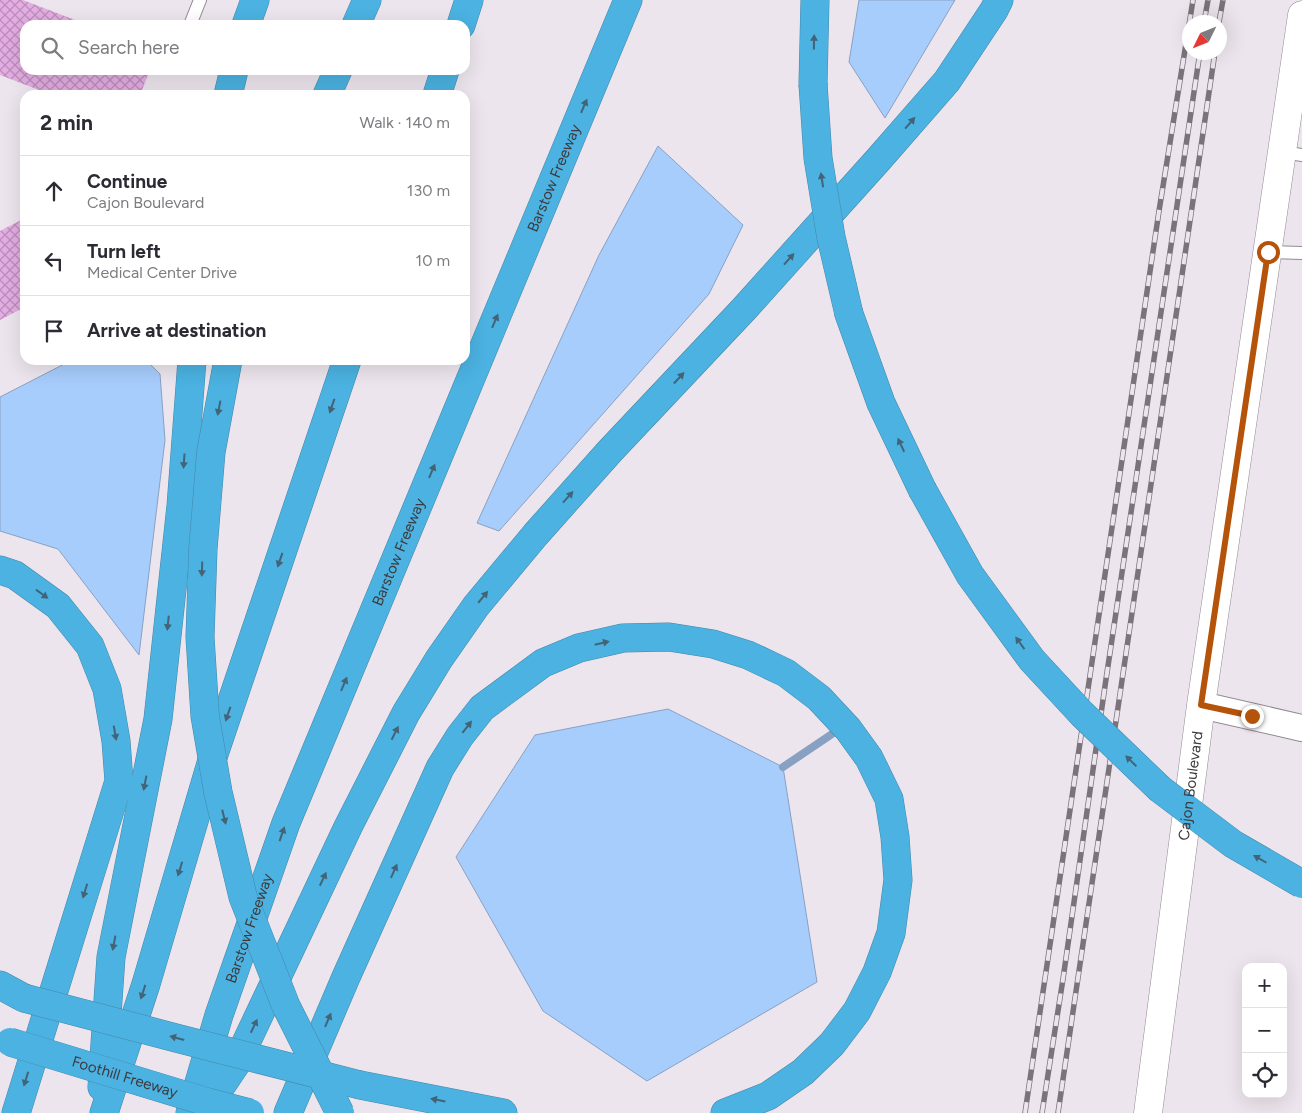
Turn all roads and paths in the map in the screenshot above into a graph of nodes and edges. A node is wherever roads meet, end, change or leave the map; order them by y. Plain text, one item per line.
1 (200, 0) edge
2 (255, 0) edge
3 (469, 0) edge
4 (628, 0) edge
5 (815, 0) edge
6 (999, 0) edge
7 (1302, 15) edge
8 (192, 20) edge
9 (248, 20) edge
10 (463, 20) edge
11 (233, 75) edge
12 (336, 75) edge
13 (444, 75) edge
14 (229, 90) edge
15 (329, 90) edge
16 (439, 90) edge
17 (1292, 153) edge
18 (1268, 252) junction
19 (1302, 253) edge
20 (192, 365) edge
21 (227, 365) edge
22 (346, 365) edge
23 (0, 570) edge
24 (1201, 705) junction
25 (1302, 728) edge
26 (1302, 884) edge
27 (0, 985) edge
28 (12, 994) edge
29 (5, 1040) edge
30 (16, 1113) edge
31 (100, 1113) edge
32 (104, 1113) edge
33 (190, 1113) edge
34 (203, 1113) edge
35 (250, 1113) edge
36 (288, 1113) edge
37 (340, 1113) edge
38 (503, 1113) edge
39 (725, 1113) edge
40 (1148, 1113) edge

1 - 8 lane
2 - 9 highway
3 - 10 highway
33 -> 4 highway, Barstow Freeway
26 -> 5 highway, bridge
34 -> 6 highway
7 - 17 main road, Cajon Boulevard
11 - 14 highway
12 - 15 highway
13 - 16 highway
17 - 18 main road, Cajon Boulevard
18 - 19 lane
18 - 24 main road, Cajon Boulevard
20 -> 31 highway
21 -> 37 highway, bridge
22 -> 32 highway
23 -> 30 highway
24 - 25 street
24 - 40 main road, Cajon Boulevard
27 - 28 highway
38 -> 28 highway, bridge
29 - 35 highway, Foothill Freeway, bridge
36 -> 39 highway

